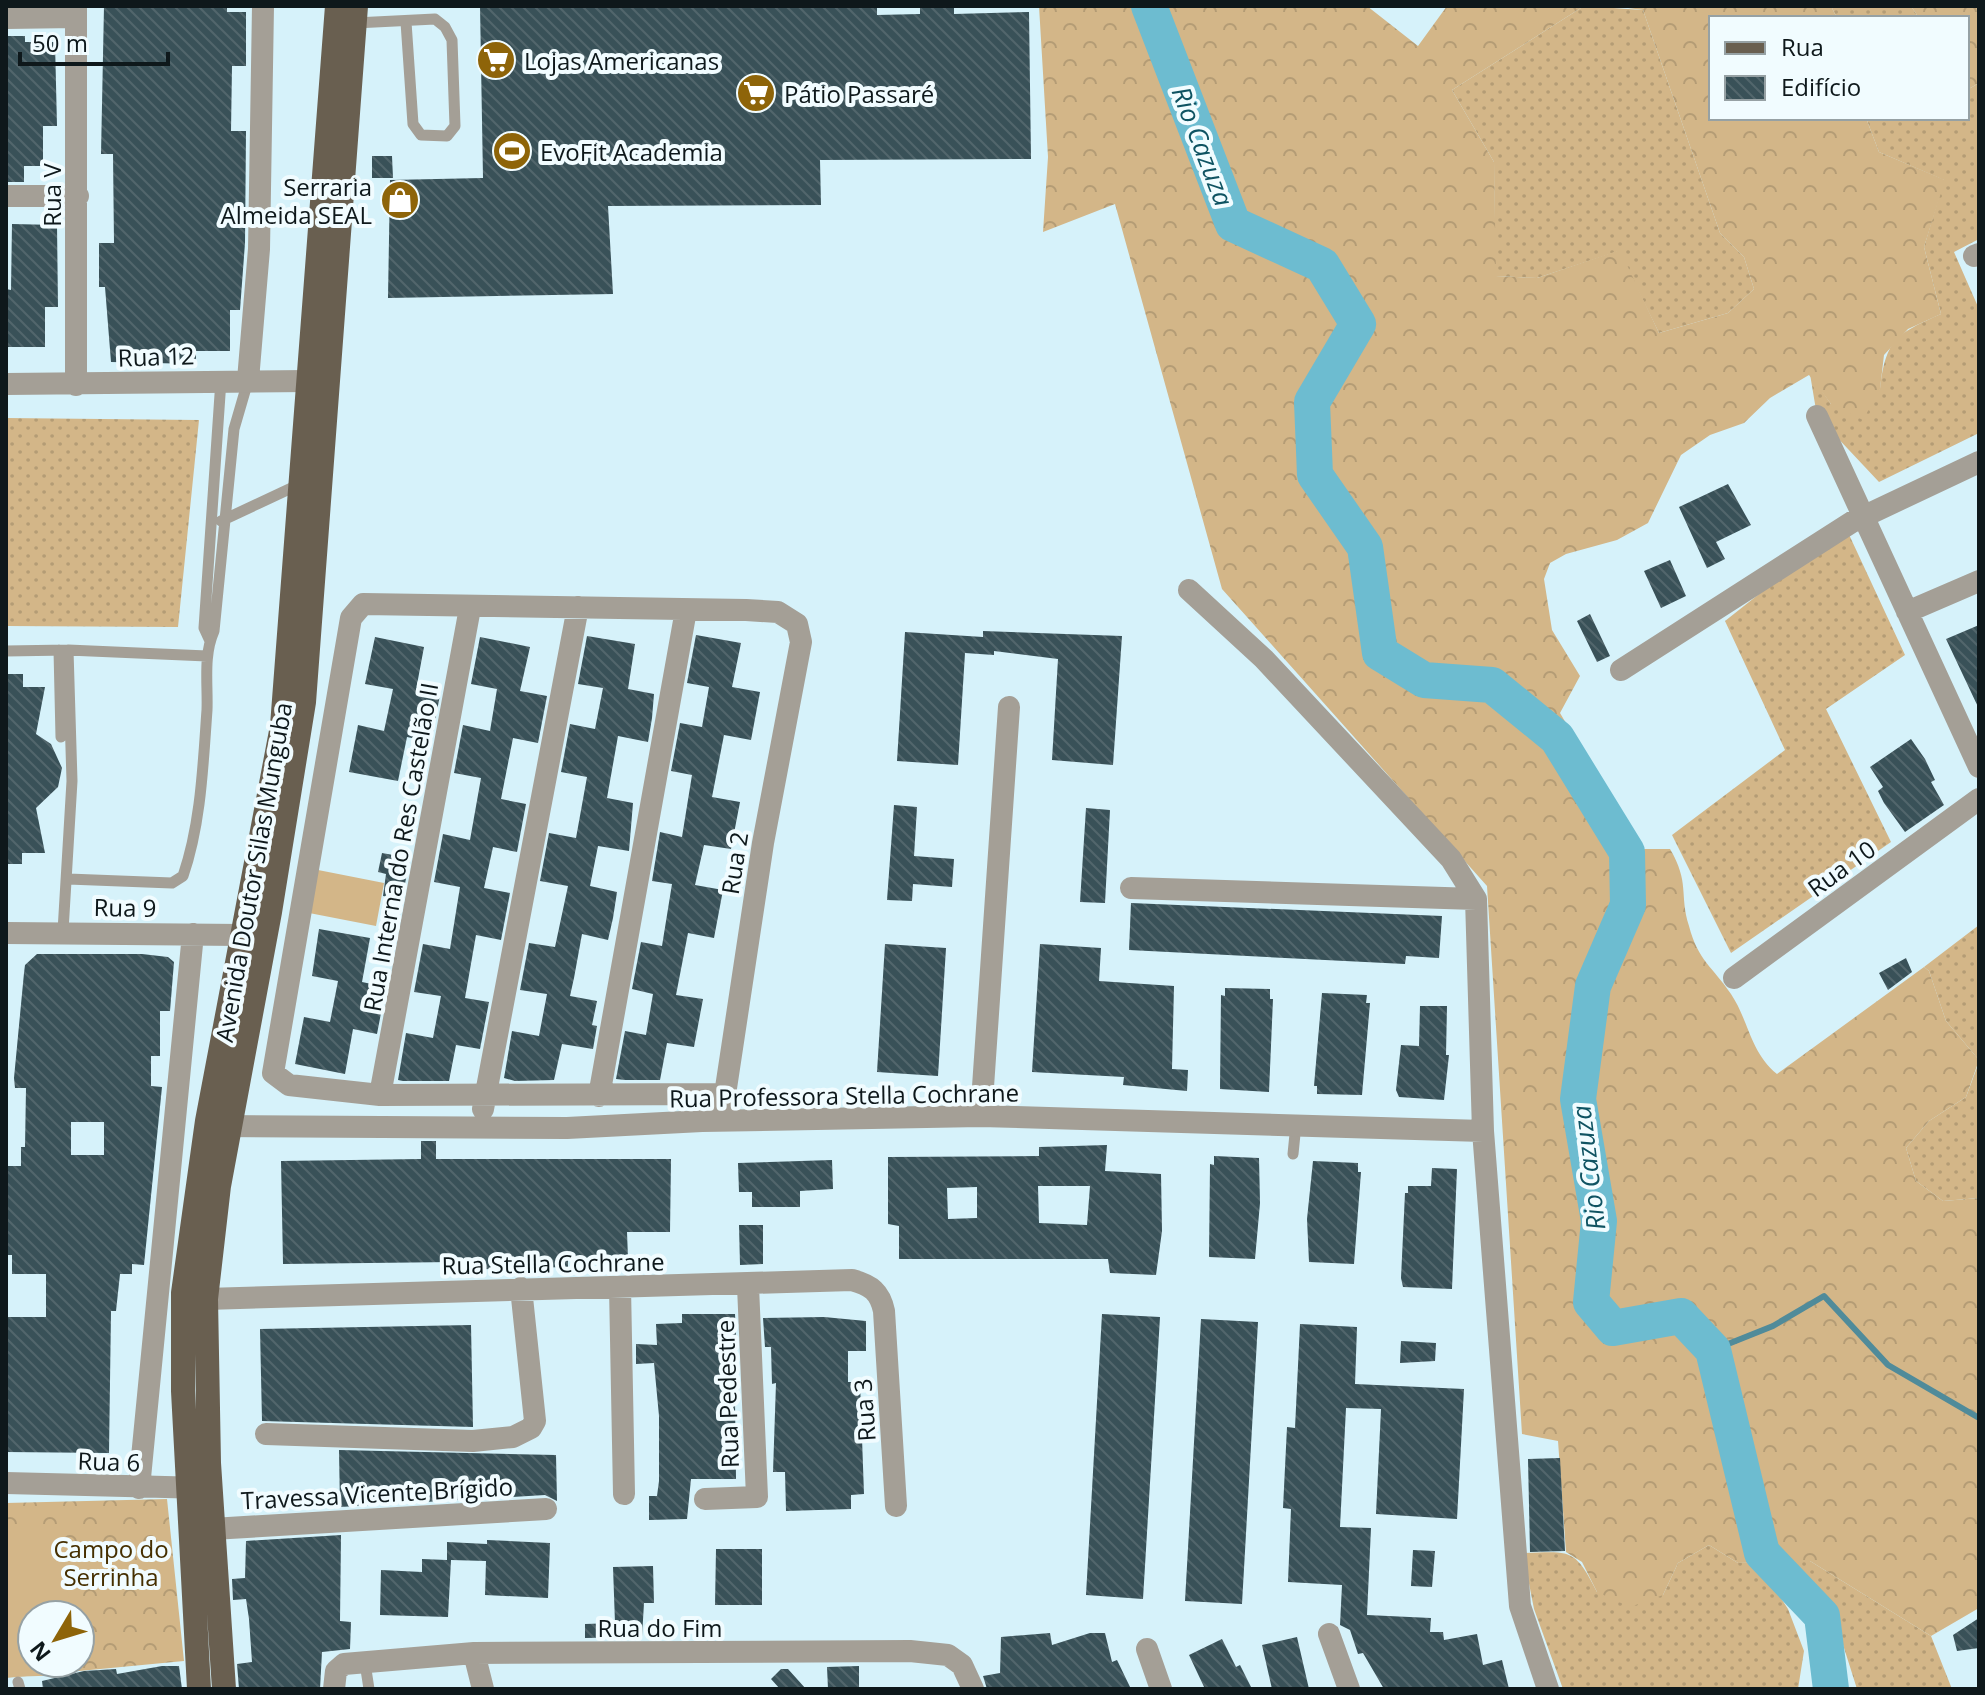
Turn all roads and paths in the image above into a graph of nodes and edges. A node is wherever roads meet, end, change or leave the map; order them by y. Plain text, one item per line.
1 (263, 6) edge
2 (76, 12) edge
3 (349, 12) edge
4 (6, 18) edge
5 (406, 22) junction
6 (6, 196) edge
7 (78, 196) junction
8 (221, 380) junction
9 (248, 380) junction
10 (308, 381) junction
11 (6, 384) edge
12 (76, 385) junction
13 (1817, 416) dead end
14 (1979, 462) edge
15 (300, 483) junction
16 (1863, 516) junction
17 (225, 519) junction
18 (212, 526) junction
19 (1979, 581) edge
20 (1189, 590) dead end
21 (578, 607) junction
22 (470, 608) junction
23 (686, 610) junction
24 (1907, 612) junction
25 (210, 641) junction
26 (64, 650) junction
27 (6, 651) edge
28 (207, 656) junction
29 (1621, 670) dead end
30 (1009, 707) dead end
31 (1979, 767) edge
32 (1979, 799) edge
33 (67, 884) junction
34 (1131, 888) dead end
35 (1476, 899) junction
36 (63, 931) junction
37 (6, 933) edge
38 (193, 934) junction
39 (242, 935) junction
40 (1734, 978) dead end
41 (725, 1094) junction
42 (380, 1095) junction
43 (484, 1096) junction
44 (599, 1096) junction
45 (981, 1116) junction
46 (721, 1121) junction
47 (1297, 1124) junction
48 (486, 1125) junction
49 (207, 1126) junction
50 (231, 1127) junction
51 (1483, 1131) junction
52 (1293, 1154) dead end
53 (748, 1286) junction
54 (620, 1287) junction
55 (521, 1288) junction
56 (206, 1299) junction
57 (884, 1311) joint
58 (266, 1434) dead end
59 (6, 1483) edge
60 (139, 1488) junction
61 (199, 1488) junction
62 (624, 1494) dead end
63 (705, 1499) dead end
64 (896, 1506) dead end
65 (546, 1509) dead end
66 (212, 1529) junction
67 (1329, 1634) dead end
68 (1147, 1649) dead end
69 (474, 1653) junction
70 (355, 1664) junction
71 (970, 1682) edge
72 (199, 1689) edge
73 (224, 1689) edge
74 (334, 1689) edge
75 (369, 1689) edge
76 (483, 1689) edge
77 (1161, 1689) edge
78 (1349, 1689) edge
79 (1548, 1689) edge

1 - 9 street
2 - 4 street
2 - 7 street, Rua V
3 - 5 lane
3 - 10 main road, Avenida Doutor Silas Munguba
3 - 50 main road, Avenida Doutor Silas Munguba
5 - 5 lane
6 - 7 street
7 - 12 street, Rua V
8 - 9 street, Rua 12
8 - 12 street, Rua 12
8 - 18 lane
9 - 10 street, Rua 12
9 - 17 lane
10 - 15 main road, Avenida Doutor Silas Munguba
11 - 12 street, Rua 12
13 - 16 street
14 - 16 street
15 - 17 lane
15 - 39 main road, Avenida Doutor Silas Munguba
16 - 24 street
16 - 29 street
17 - 18 lane
17 - 25 lane
18 - 25 lane
19 - 24 street
20 - 35 street
21 - 22 street
21 - 23 street
21 - 43 street
22 - 42 street, Rua Interna do Res Castelão II
22 - 42 street
23 - 41 street, Rua 2
23 - 44 street
24 - 31 street
25 - 28 lane
26 - 27 lane
26 - 28 lane
26 - 33 lane
28 - 33 lane
30 - 45 street
32 - 40 street, Rua 10
33 - 36 lane
34 - 35 street
35 - 51 street
36 - 37 street, Rua 9
36 - 38 street, Rua 9
38 - 39 street, Rua 9
38 - 60 street, Avenida Doutor Silas Munguba
39 - 49 main road, Avenida Doutor Silas Munguba
41 - 44 street
41 - 46 street, Rua 2
42 - 43 street
43 - 44 street
43 - 48 street
45 - 46 street, Rua Professora Stella Cochrane
45 - 47 street, Rua Professora Stella Cochrane
46 - 48 street, Rua Professora Stella Cochrane
47 - 51 street, Rua Professora Stella Cochrane
47 - 52 lane
48 - 50 street, Rua Professora Stella Cochrane
49 - 50 street, Rua Professora Stella Cochrane
49 - 61 main road, Avenida Doutor Silas Munguba
50 - 56 main road, Avenida Doutor Silas Munguba
51 - 79 street
53 - 54 street, Rua Stella Cochrane
53 - 57 street, Rua Stella Cochrane
53 - 63 street, Rua Pedestre
54 - 55 street, Rua Stella Cochrane
54 - 62 street
55 - 56 street, Rua Stella Cochrane
55 - 58 street
56 - 61 main road, Avenida Doutor Silas Munguba
57 - 64 street, Rua 3
59 - 60 street, Rua 6
60 - 61 street, Rua 6
61 - 66 main road, Avenida Doutor Silas Munguba
61 - 72 main road, Avenida Doutor Silas Munguba
65 - 66 street, Travessa Vicente Brígido
66 - 73 main road, Avenida Doutor Silas Munguba
67 - 78 street
68 - 77 street
69 - 70 street, Rua do Fim
69 - 71 street, Rua do Fim
69 - 76 street
70 - 74 street
70 - 75 lane

